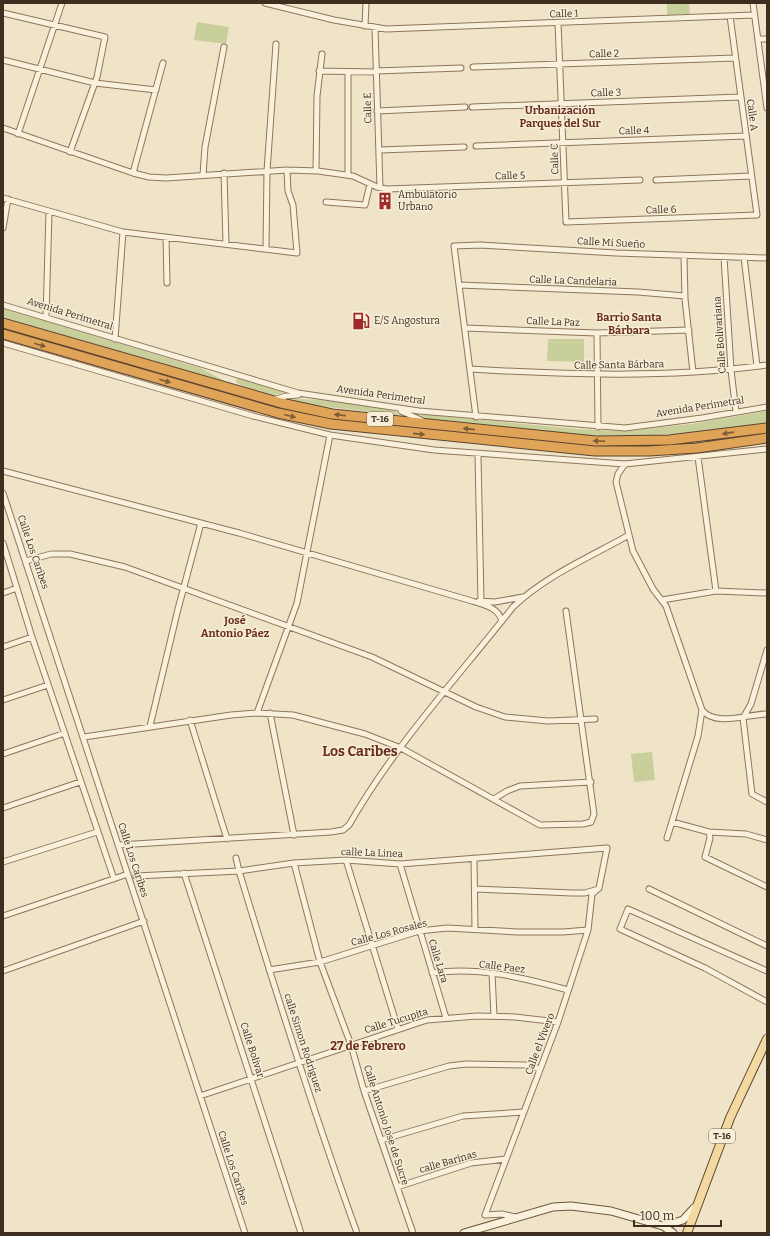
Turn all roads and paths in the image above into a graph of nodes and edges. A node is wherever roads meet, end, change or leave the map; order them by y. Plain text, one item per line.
1 (62, 3) edge
2 (265, 3) edge
3 (366, 3) edge
4 (753, 3) edge
5 (3, 13) edge
6 (754, 15) junction
7 (730, 16) junction
8 (558, 23) junction
9 (55, 25) junction
10 (365, 26) junction
11 (375, 28) junction
12 (758, 39) junction
13 (767, 39) edge
14 (276, 44) dead end
15 (224, 47) dead end
16 (322, 54) dead end
17 (735, 58) junction
18 (3, 60) edge
19 (163, 63) dead end
20 (560, 64) junction
21 (473, 67) dead end
22 (461, 68) dead end
23 (40, 69) junction
24 (319, 71) junction
25 (376, 71) junction
26 (348, 72) junction
27 (96, 82) junction
28 (765, 82) edge
29 (156, 90) junction
30 (740, 97) junction
31 (561, 103) junction
32 (465, 107) dead end
33 (472, 107) dead end
34 (767, 108) edge
35 (377, 110) junction
36 (3, 128) edge
37 (18, 134) junction
38 (746, 136) junction
39 (563, 143) junction
40 (476, 146) dead end
41 (464, 147) dead end
42 (379, 150) junction
43 (70, 152) junction
44 (287, 170) junction
45 (316, 170) junction
46 (267, 171) junction
47 (133, 173) junction
48 (224, 173) junction
49 (348, 174) junction
50 (202, 175) junction
51 (751, 176) junction
52 (640, 180) dead end
53 (656, 180) dead end
54 (564, 183) junction
55 (370, 184) junction
56 (380, 188) junction
57 (5, 198) edge
58 (326, 202) dead end
59 (49, 212) junction
60 (756, 215) joint
61 (566, 222) joint
62 (3, 228) edge
63 (123, 232) junction
64 (166, 237) junction
65 (226, 244) junction
66 (266, 248) junction
67 (684, 256) junction
68 (724, 257) junction
69 (744, 257) junction
70 (767, 258) edge
71 (167, 283) dead end
72 (460, 285) junction
73 (685, 296) junction
74 (3, 305) edge
75 (46, 318) junction
76 (3, 323) edge
77 (465, 328) junction
78 (689, 330) junction
79 (597, 333) junction
80 (3, 334) edge
81 (115, 339) junction
82 (3, 343) edge
83 (767, 365) edge
84 (757, 366) junction
85 (471, 369) junction
86 (731, 370) junction
87 (693, 372) junction
88 (597, 374) junction
89 (307, 395) junction
90 (271, 400) junction
91 (767, 407) edge
92 (392, 408) junction
93 (736, 412) junction
94 (476, 416) junction
95 (435, 425) junction
96 (598, 427) junction
97 (767, 428) edge
98 (330, 435) junction
99 (767, 438) edge
100 (767, 449) edge
101 (478, 455) junction
102 (698, 457) junction
103 (625, 464) junction
104 (3, 471) edge
105 (3, 493) edge
106 (201, 523) junction
107 (629, 535) junction
108 (3, 543) edge
109 (306, 553) junction
110 (26, 561) junction
111 (184, 587) junction
112 (17, 588) junction
113 (716, 591) junction
114 (3, 593) edge
115 (767, 593) edge
116 (524, 596) junction
117 (472, 600) junction
118 (662, 600) junction
119 (481, 601) junction
120 (566, 611) dead end
121 (502, 620) junction
122 (290, 626) junction
123 (32, 637) junction
124 (3, 648) edge
125 (767, 650) edge
126 (48, 685) junction
127 (443, 692) junction
128 (3, 700) edge
129 (702, 710) junction
130 (257, 713) junction
131 (270, 713) junction
132 (767, 714) edge
133 (743, 718) junction
134 (582, 719) junction
135 (595, 719) dead end
136 (190, 720) junction
137 (150, 726) junction
138 (65, 733) junction
139 (84, 737) junction
140 (401, 748) junction
141 (3, 754) edge
142 (80, 782) junction
143 (591, 782) junction
144 (494, 799) junction
145 (767, 802) edge
146 (3, 808) edge
147 (672, 822) junction
148 (97, 832) junction
149 (709, 832) junction
150 (294, 835) junction
151 (667, 838) dead end
152 (227, 839) junction
153 (767, 840) edge
154 (119, 845) junction
155 (607, 848) joint
156 (236, 858) dead end
157 (474, 858) junction
158 (346, 860) junction
159 (3, 862) edge
160 (294, 863) junction
161 (400, 864) junction
162 (238, 871) junction
163 (184, 873) junction
164 (128, 874) junction
165 (136, 876) dead end
166 (114, 879) junction
167 (767, 887) edge
168 (599, 888) junction
169 (475, 889) junction
170 (649, 889) dead end
171 (3, 916) edge
172 (144, 921) junction
173 (475, 929) junction
174 (588, 930) junction
175 (420, 932) junction
176 (373, 945) junction
177 (767, 946) edge
178 (320, 962) junction
179 (269, 970) junction
180 (3, 971) edge
181 (767, 971) edge
182 (432, 973) junction
183 (492, 973) junction
184 (568, 990) junction
185 (767, 1001) edge
186 (494, 1016) junction
187 (446, 1018) junction
188 (558, 1022) junction
189 (398, 1029) junction
190 (767, 1039) edge
191 (351, 1045) junction
192 (300, 1061) junction
193 (540, 1069) junction
194 (252, 1078) junction
195 (364, 1091) junction
196 (200, 1096) junction
197 (524, 1112) junction
198 (381, 1140) junction
199 (506, 1159) junction
200 (396, 1187) junction
201 (698, 1202) junction
202 (516, 1217) junction
203 (663, 1226) junction
204 (245, 1233) edge
205 (301, 1233) edge
206 (357, 1233) edge
207 (413, 1233) edge
208 (464, 1233) edge
209 (673, 1233) edge
210 (687, 1233) edge

1 - 9 street
2 - 10 street, Calle 1
3 - 10 street
4 - 6 street
5 - 9 street
6 - 7 street, Calle 1
6 - 12 street
7 - 8 street, Calle 1
7 - 17 street, Calle A
8 - 11 street, Calle 1
8 - 20 street, Calle C
9 - 23 street
9 - 27 street
10 - 11 street, Calle 1
11 - 25 street, Calle E
12 - 13 street
12 - 28 street
14 - 46 street
15 - 50 street
16 - 24 street
17 - 20 street, Calle 2
17 - 30 street, Calle A
18 - 23 street
19 - 29 street
20 - 21 street, Calle 2
20 - 31 street, Calle C
22 - 25 street
23 - 27 street
23 - 37 street
24 - 26 street
24 - 45 street
25 - 26 street
25 - 35 street, Calle E
26 - 49 street
27 - 29 street
27 - 43 street
28 - 34 street
29 - 47 street
30 - 31 street, Calle 3
30 - 38 street, Calle A
31 - 33 street, Calle 3
31 - 39 street, Calle C
32 - 35 street
35 - 42 street, Calle E
36 - 37 street
37 - 43 street
38 - 39 street, Calle 4
38 - 51 street, Calle A
39 - 40 street, Calle 4
39 - 54 street, Calle C
41 - 42 street
42 - 56 street, Calle E
43 - 47 street
44 - 45 street
44 - 46 street
44 - 66 street
45 - 49 street
46 - 48 street
46 - 66 street
47 - 50 street
48 - 50 street
48 - 65 street
49 - 55 street
51 - 53 street
51 - 60 street, Calle A
52 - 54 street, Calle 5
54 - 56 street, Calle 5
54 - 61 street, Calle C
55 - 56 street
55 - 58 street
57 - 59 street
57 - 62 street
59 - 63 street
59 - 75 street
60 - 61 street, Calle 6
63 - 64 street
63 - 81 street
64 - 65 street
64 - 71 street
65 - 66 street
67 - 68 street, Calle Mi Sueño
67 - 72 street, Calle Mi Sueño
67 - 73 street
68 - 69 street, Calle Mi Sueño
68 - 86 street, Calle Bolivariana
69 - 70 street, Calle Mi Sueño
69 - 84 street
72 - 73 street, Calle La Candelaria
72 - 77 street
73 - 78 street
74 - 75 street, Avenida Perimetral
75 - 81 street, Avenida Perimetral
76 - 90 highway, T-16
77 - 79 street, Calle La Paz
77 - 85 street
78 - 79 street, Calle La Paz
78 - 87 street
79 - 88 street
80 -> 99 highway, T-16
81 - 89 street, Avenida Perimetral
82 - 98 street
83 - 84 street, Calle Santa Bárbara
84 - 86 street, Calle Santa Bárbara
85 - 88 street, Calle Santa Bárbara
85 - 94 street
86 - 87 street, Calle Santa Bárbara
86 - 93 street, Calle Bolivariana
87 - 88 street, Calle Santa Bárbara
88 - 96 street
89 - 90 street
89 - 92 street, Avenida Perimetral
95 -> 90 highway, T-16
91 - 93 street, Avenida Perimetral
92 - 94 street, Avenida Perimetral
92 - 95 street
93 - 96 street, Avenida Perimetral
94 - 96 street, Avenida Perimetral
97 -> 95 highway, T-16
98 - 101 street
98 - 109 street
100 - 102 street
101 - 103 street
101 - 119 street
102 - 103 street
102 - 113 street
103 - 107 street
104 - 106 street
105 - 110 street, Calle Los Caribes
106 - 109 street
106 - 111 street
107 - 116 street
107 - 118 street
108 - 112 street
109 - 117 street
109 - 122 street
110 - 111 street
110 - 139 street, Calle Los Caribes
111 - 122 street
111 - 137 street
112 - 114 street
112 - 123 street
113 - 115 street
113 - 118 street
116 - 119 street
116 - 121 street
117 - 119 street
117 - 121 street
118 - 129 street
120 - 134 street
121 - 127 street
122 - 127 street
122 - 130 street
123 - 124 street
123 - 126 street
125 - 133 street
126 - 128 street
126 - 138 street
127 - 134 street
127 - 140 street
129 - 133 street
129 - 147 street
130 - 131 street
130 - 136 street
131 - 140 street
131 - 150 street
132 - 133 street
133 - 145 street
134 - 135 street
134 - 143 street
136 - 137 street
136 - 152 street
137 - 139 street
138 - 141 street
138 - 142 street
139 - 154 street, Calle Los Caribes
140 - 144 street
140 - 150 street
142 - 146 street
142 - 148 street
143 - 144 street
143 - 144 street
147 - 149 street
147 - 151 street
148 - 159 street
148 - 166 street
149 - 153 street
149 - 167 street
150 - 152 street
152 - 154 street
154 - 164 street, Calle Los Caribes
155 - 157 street, calle La Linea
155 - 168 street, Calle el Vivero
156 - 162 street, calle Simon Rodriguez
157 - 161 street, calle La Linea
157 - 169 street
158 - 160 street, calle La Linea
158 - 161 street, calle La Linea
158 - 176 street
160 - 162 street, calle La Linea
160 - 178 street, Calle Antonio Jose de Sucre
161 - 175 street, Calle Lara
162 - 163 street, calle La Linea
162 - 179 street, calle Simon Rodriguez
163 - 165 street, calle La Linea
163 - 194 street, Calle Bolivar
164 - 166 street
164 - 172 street, Calle Los Caribes
166 - 171 street
168 - 169 street
168 - 174 street, Calle el Vivero
169 - 173 street
170 - 177 street
172 - 180 street
172 - 196 street, Calle Los Caribes
173 - 174 street, Calle Los Rosales
173 - 175 street, Calle Los Rosales
174 - 184 street, Calle el Vivero
175 - 176 street, Calle Los Rosales
175 - 182 street, Calle Lara
176 - 178 street, Calle Los Rosales
176 - 189 street
178 - 179 street, Calle Los Rosales
178 - 191 street, Calle Antonio Jose de Sucre
179 - 192 street, calle Simon Rodriguez
181 - 185 street
182 - 183 street, Calle Paez
182 - 187 street, Calle Lara
183 - 184 street, Calle Paez
183 - 186 street
184 - 188 street, Calle el Vivero
186 - 187 street, Calle Tucupita
186 - 188 street, Calle Tucupita
187 - 189 street, Calle Tucupita
188 - 193 street, Calle el Vivero
189 - 191 street, Calle Tucupita
190 - 201 main road, T-16
191 - 192 street, Calle Tucupita
191 - 195 street, Calle Antonio Jose de Sucre
192 - 194 street, Calle Tucupita
192 - 206 street, calle Simon Rodriguez
193 - 195 street
193 - 197 street, Calle el Vivero
194 - 196 street, Calle Tucupita
194 - 205 street, Calle Bolivar
195 - 198 street, Calle Antonio Jose de Sucre
196 - 204 street, Calle Los Caribes
197 - 198 street
197 - 199 street, Calle el Vivero
198 - 200 street, Calle Antonio Jose de Sucre
199 - 200 street, calle Barinas
199 - 202 street, Calle el Vivero
200 - 207 street, Calle Antonio Jose de Sucre
201 - 203 street
201 - 210 main road, T-16
202 - 203 street
202 - 208 street
203 - 209 street

